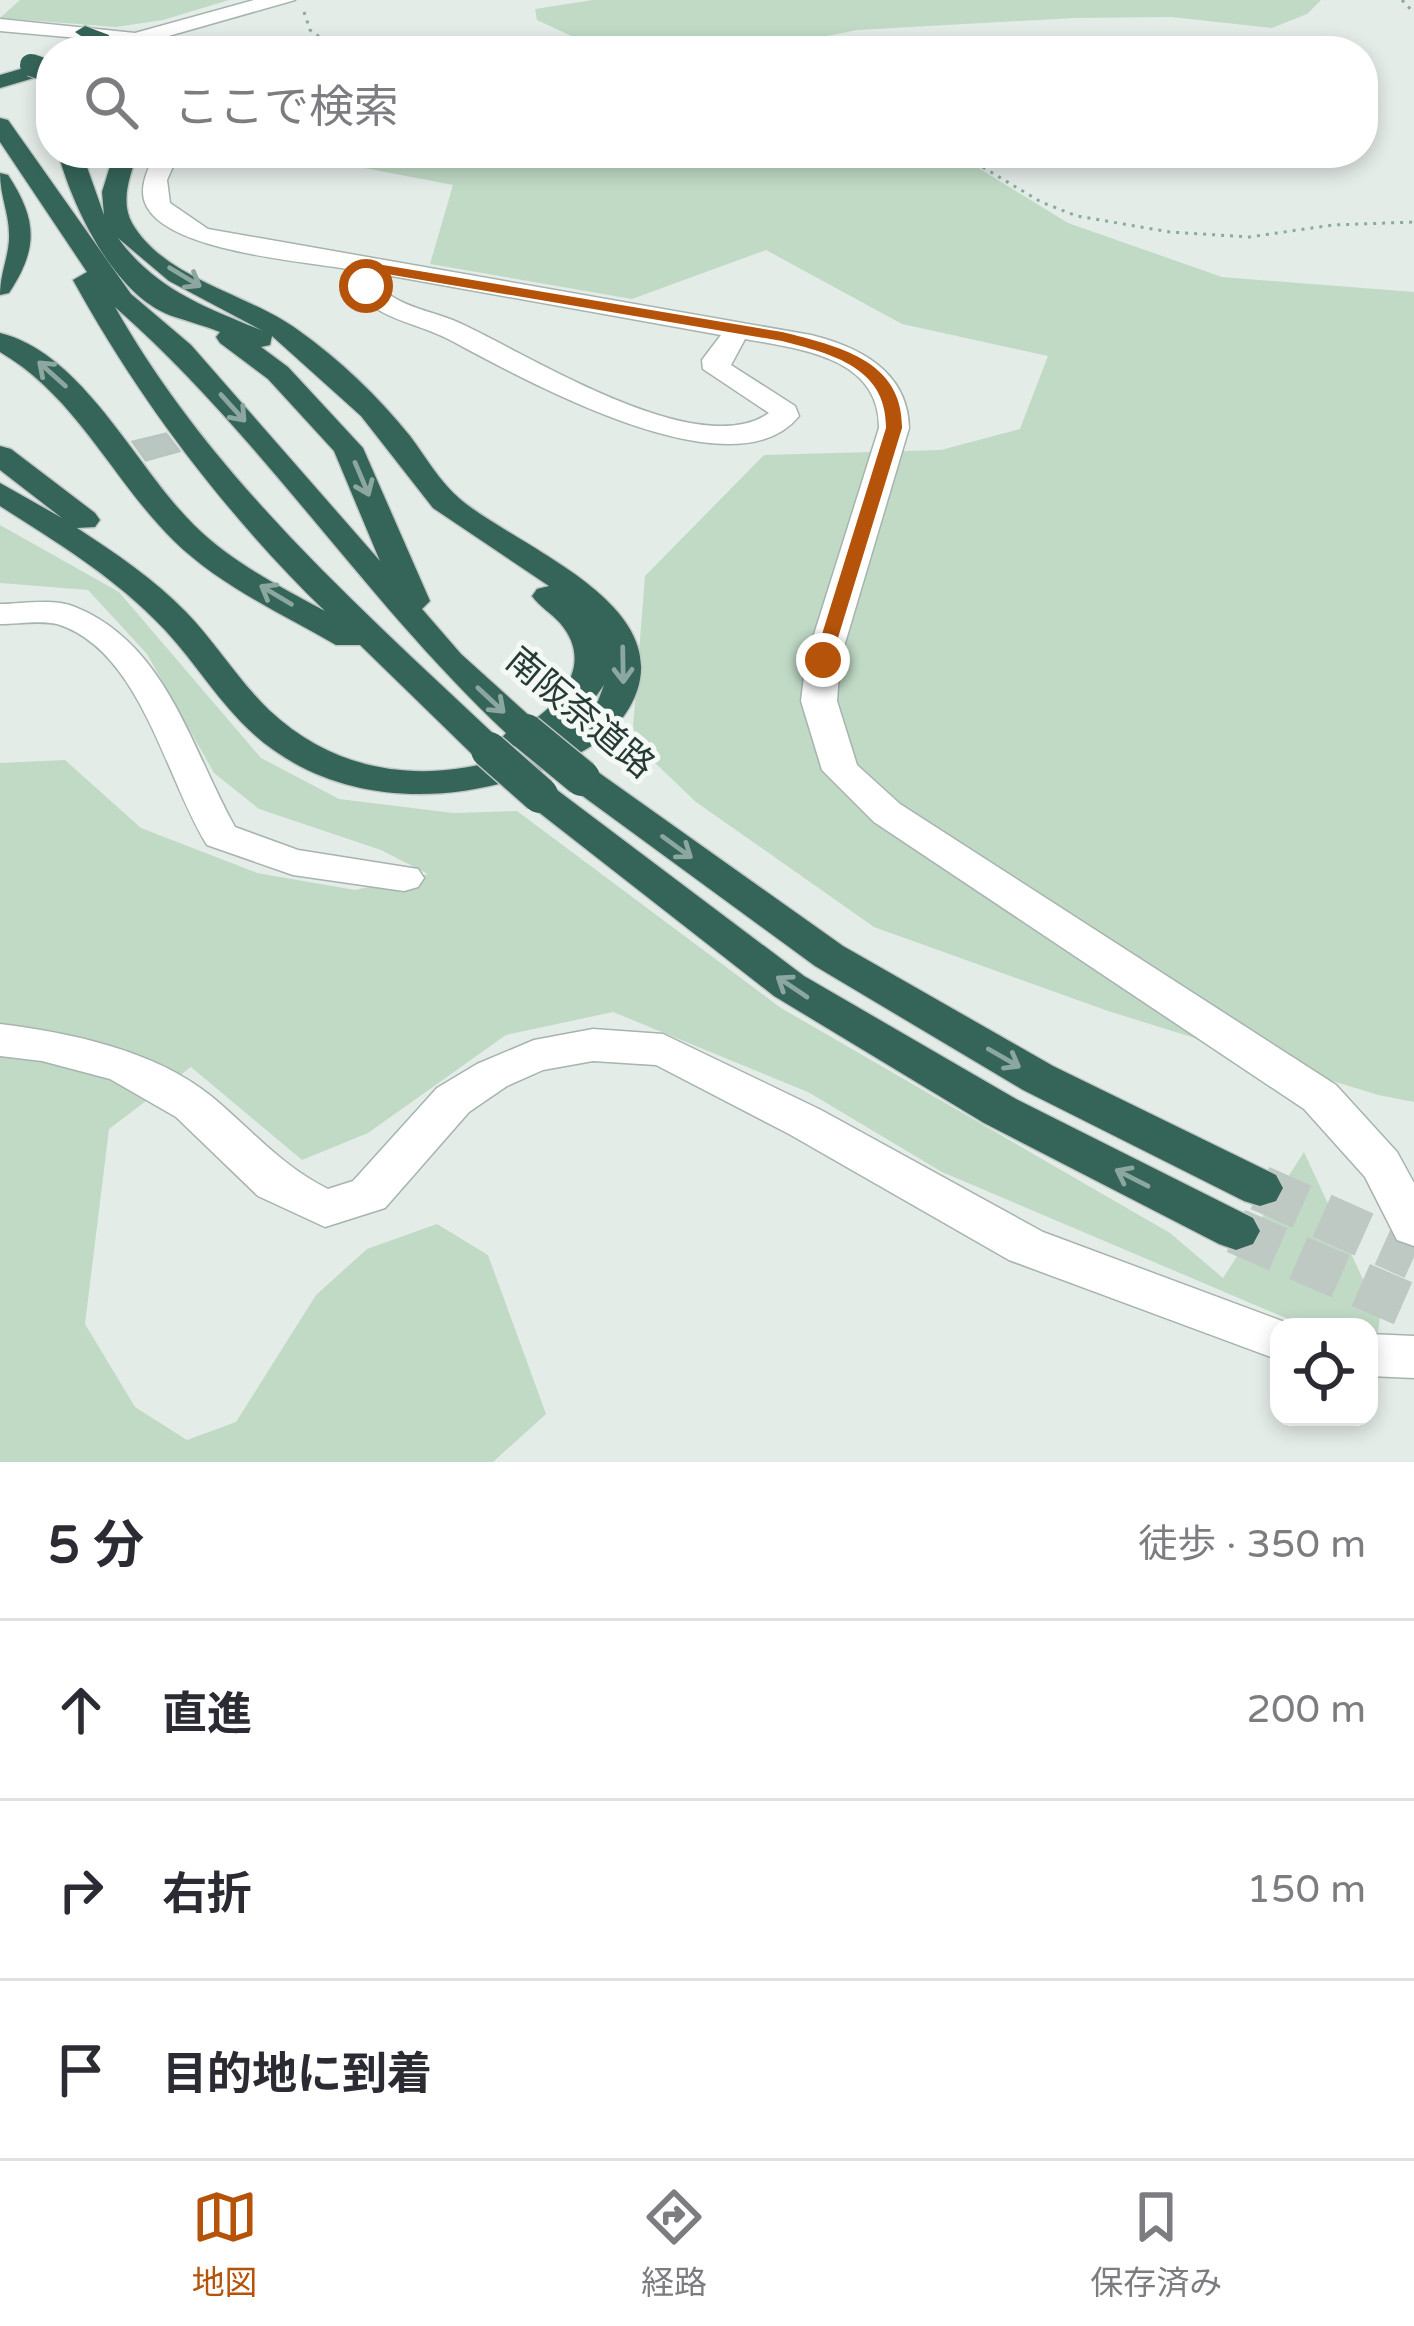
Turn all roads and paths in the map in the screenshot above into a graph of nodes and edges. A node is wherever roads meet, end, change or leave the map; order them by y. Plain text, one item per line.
1 (1402, 0) edge
2 (294, 2) edge
3 (1414, 13) edge
4 (0, 26) edge
5 (48, 36) edge
6 (145, 36) edge
7 (318, 36) edge
8 (8, 57) dead end
9 (36, 66) edge
10 (36, 71) edge
11 (0, 82) edge
12 (0, 125) edge
13 (0, 160) edge
14 (75, 168) edge
15 (122, 168) edge
16 (162, 168) edge
17 (984, 168) edge
18 (0, 180) edge
19 (1414, 222) edge
20 (377, 268) junction
21 (0, 287) edge
22 (163, 299) junction
23 (739, 329) junction
24 (0, 341) edge
25 (0, 455) edge
26 (0, 492) edge
27 (0, 614) edge
28 (449, 661) junction
29 (412, 677) junction
30 (404, 878) dead end
31 (0, 1040) edge
32 (1260, 1188) tunnel mouth
33 (1414, 1227) edge
34 (1236, 1232) tunnel mouth
35 (1270, 1337) edge
36 (1378, 1355) edge
37 (1414, 1357) edge

1 - 3 path
2 - 6 street
2 - 7 path
4 - 5 street
8 - 9 highway
10 - 11 highway
12 -> 28 highway, 南阪奈道路
13 - 29 highway
14 - 22 highway
15 -> 26 highway
16 - 20 street
17 - 19 path
18 - 21 highway
20 - 23 street
20 - 23 street
22 - 25 highway
22 -> 28 highway
23 - 33 street
29 -> 24 highway
27 - 30 street
28 -> 32 highway, 南阪奈道路, bridge
34 -> 29 highway, bridge
31 - 35 street
36 - 37 street

